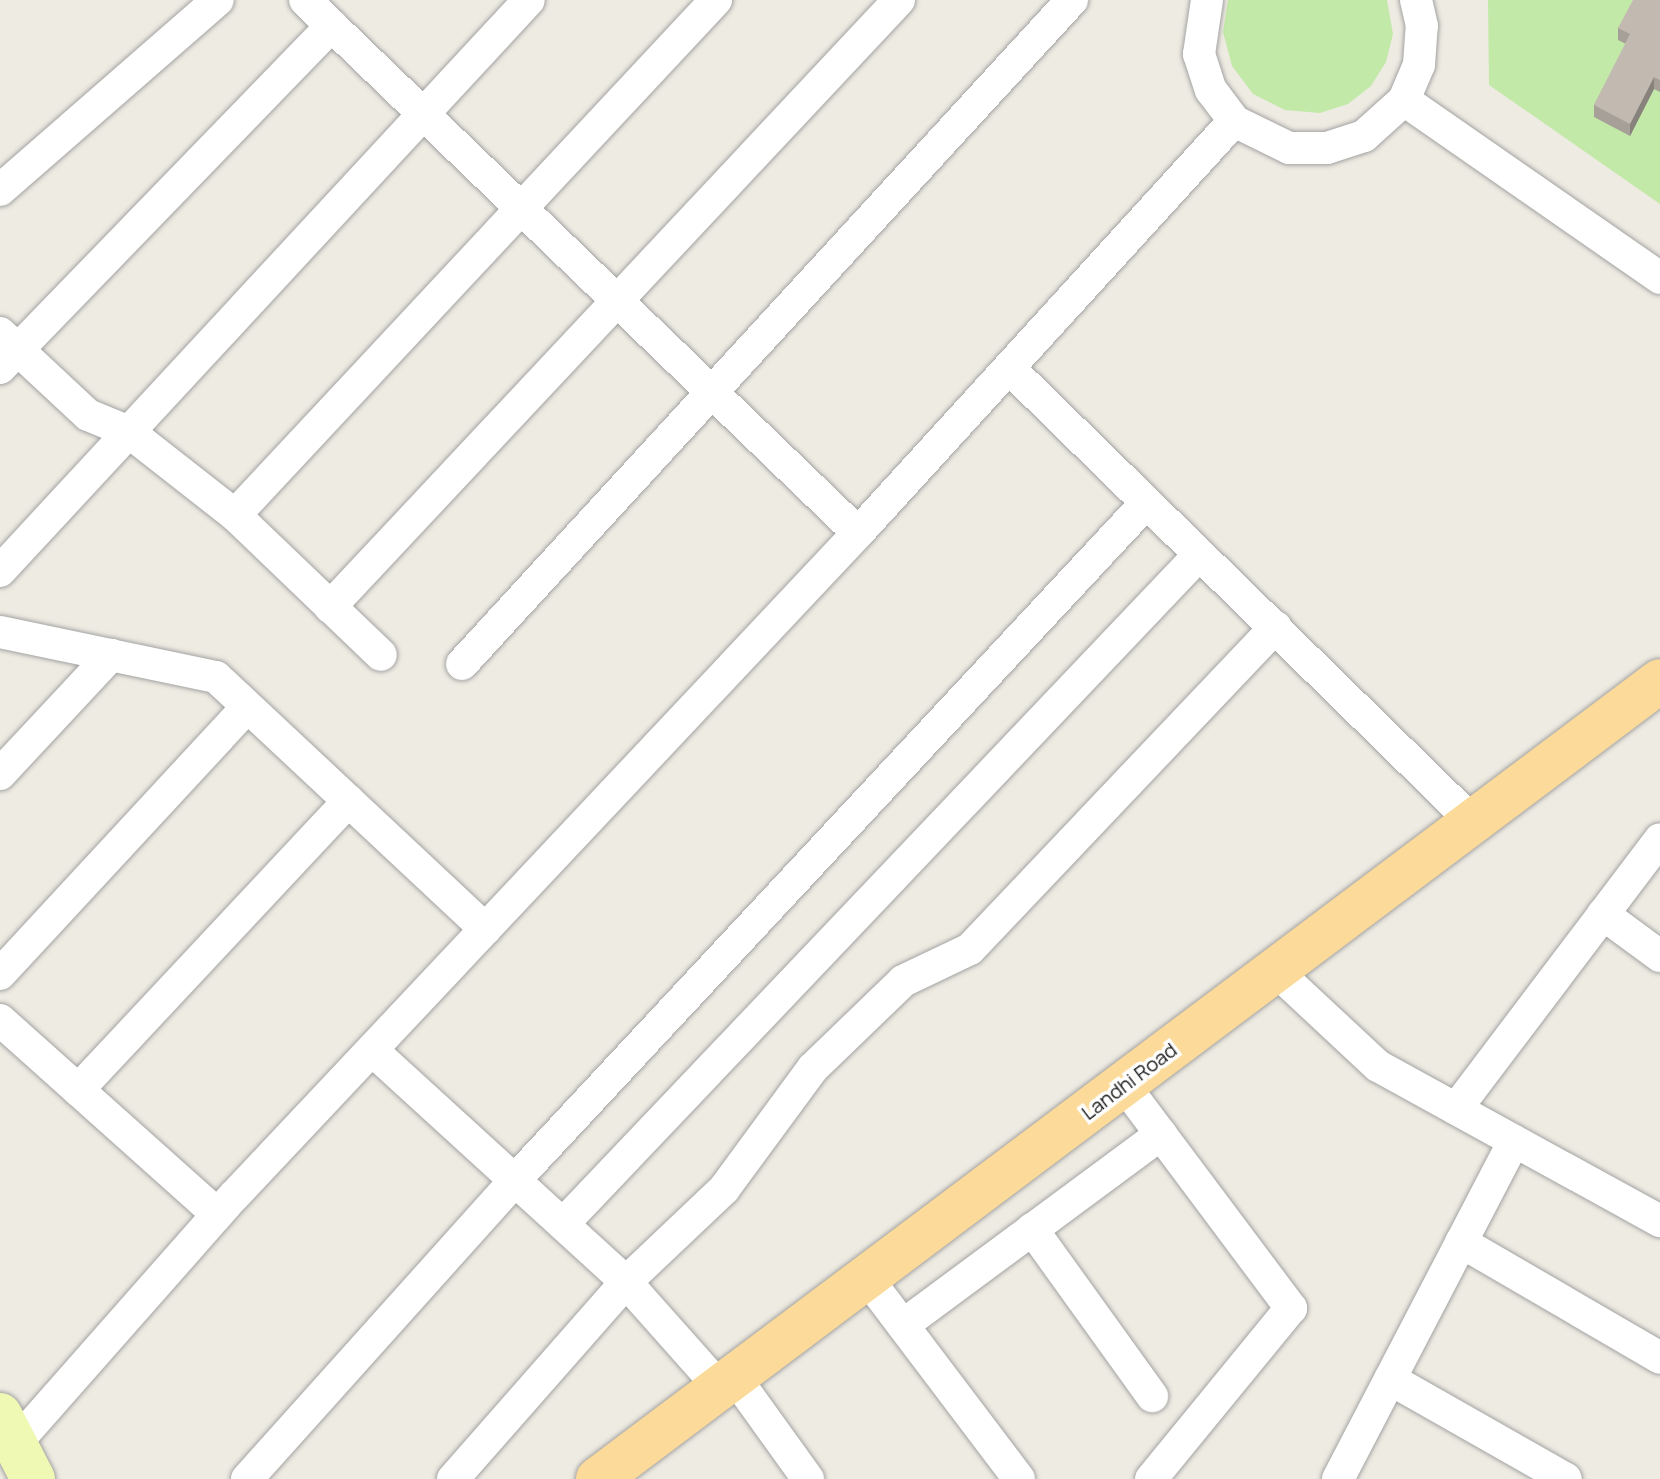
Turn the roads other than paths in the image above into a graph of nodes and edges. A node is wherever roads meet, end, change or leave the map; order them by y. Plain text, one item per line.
1 (218, 0) edge
2 (305, 0) edge
3 (529, 0) edge
4 (716, 0) edge
5 (899, 0) edge
6 (1072, 0) edge
7 (1207, 0) edge
8 (1416, 0) edge
9 (332, 25) junction
10 (1404, 100) junction
11 (423, 114) junction
12 (1234, 121) junction
13 (0, 190) edge
14 (521, 209) junction
15 (1660, 278) edge
16 (618, 302) junction
17 (6, 350) edge
18 (1009, 368) junction
19 (710, 391) junction
20 (129, 432) junction
21 (1146, 503) junction
22 (235, 515) junction
23 (858, 533) junction
24 (1199, 555) junction
25 (0, 571) edge
26 (330, 607) junction
27 (1276, 627) junction
28 (0, 632) edge
29 (111, 655) junction
30 (381, 655) dead end
31 (462, 664) dead end
32 (1660, 681) edge
33 (247, 707) junction
34 (0, 774) edge
35 (348, 801) junction
36 (1473, 822) junction
37 (1660, 839) edge
38 (1603, 914) junction
39 (485, 929) junction
40 (1660, 956) edge
41 (1276, 971) junction
42 (0, 974) edge
43 (0, 1020) edge
44 (372, 1050) junction
45 (1124, 1085) junction
46 (78, 1090) junction
47 (1456, 1109) junction
48 (1161, 1134) junction
49 (1514, 1141) junction
50 (515, 1180) junction
51 (217, 1214) junction
52 (1660, 1221) edge
53 (563, 1224) junction
54 (1032, 1229) junction
55 (1461, 1242) junction
56 (867, 1278) junction
57 (626, 1282) junction
58 (903, 1325) junction
59 (1660, 1358) edge
60 (1390, 1379) junction
61 (727, 1382) junction
62 (1152, 1396) dead end
63 (16, 1446) edge
64 (601, 1478) edge
65 (247, 1479) edge
66 (453, 1479) edge
67 (808, 1479) edge
68 (1019, 1479) edge
69 (1151, 1479) edge
70 (1338, 1479) edge
71 (1566, 1479) edge

1 - 13 street
2 - 9 street
3 - 11 street
4 - 14 street
5 - 16 street
6 - 19 street
7 - 12 street
8 - 10 street
9 - 11 street
9 - 17 street
10 - 12 street
10 - 15 street
11 - 14 street
11 - 20 street
12 - 18 street
14 - 16 street
14 - 22 street
16 - 19 street
16 - 26 street
17 - 20 street
18 - 21 street
18 - 23 street
19 - 23 street
19 - 31 street
20 - 22 street
20 - 25 street
21 - 24 street
21 - 50 street
22 - 26 street
23 - 39 street
24 - 27 street
24 - 53 street
26 - 30 street
27 - 36 street
27 - 57 street
28 - 29 street
29 - 33 street
29 - 34 street
32 - 36 main road, Landhi Road
33 - 35 street
33 - 42 street
35 - 39 street
35 - 46 street
36 - 41 main road, Landhi Road
37 - 38 street
38 - 40 street
38 - 47 street
39 - 44 street
41 - 45 main road, Landhi Road
41 - 47 street
43 - 46 street
44 - 50 street
44 - 51 street
45 - 48 street
45 - 56 main road, Landhi Road
46 - 51 street
47 - 49 street
48 - 54 street
48 - 69 street
49 - 52 street
49 - 55 street
50 - 53 street
50 - 65 street
51 - 63 street
53 - 57 street
54 - 58 street
54 - 62 street
55 - 59 street
55 - 60 street
56 - 58 street
56 - 61 main road, Landhi Road
57 - 61 street
57 - 66 street
58 - 68 street
60 - 70 street
60 - 71 street
61 - 64 main road, Landhi Road
61 - 67 street

